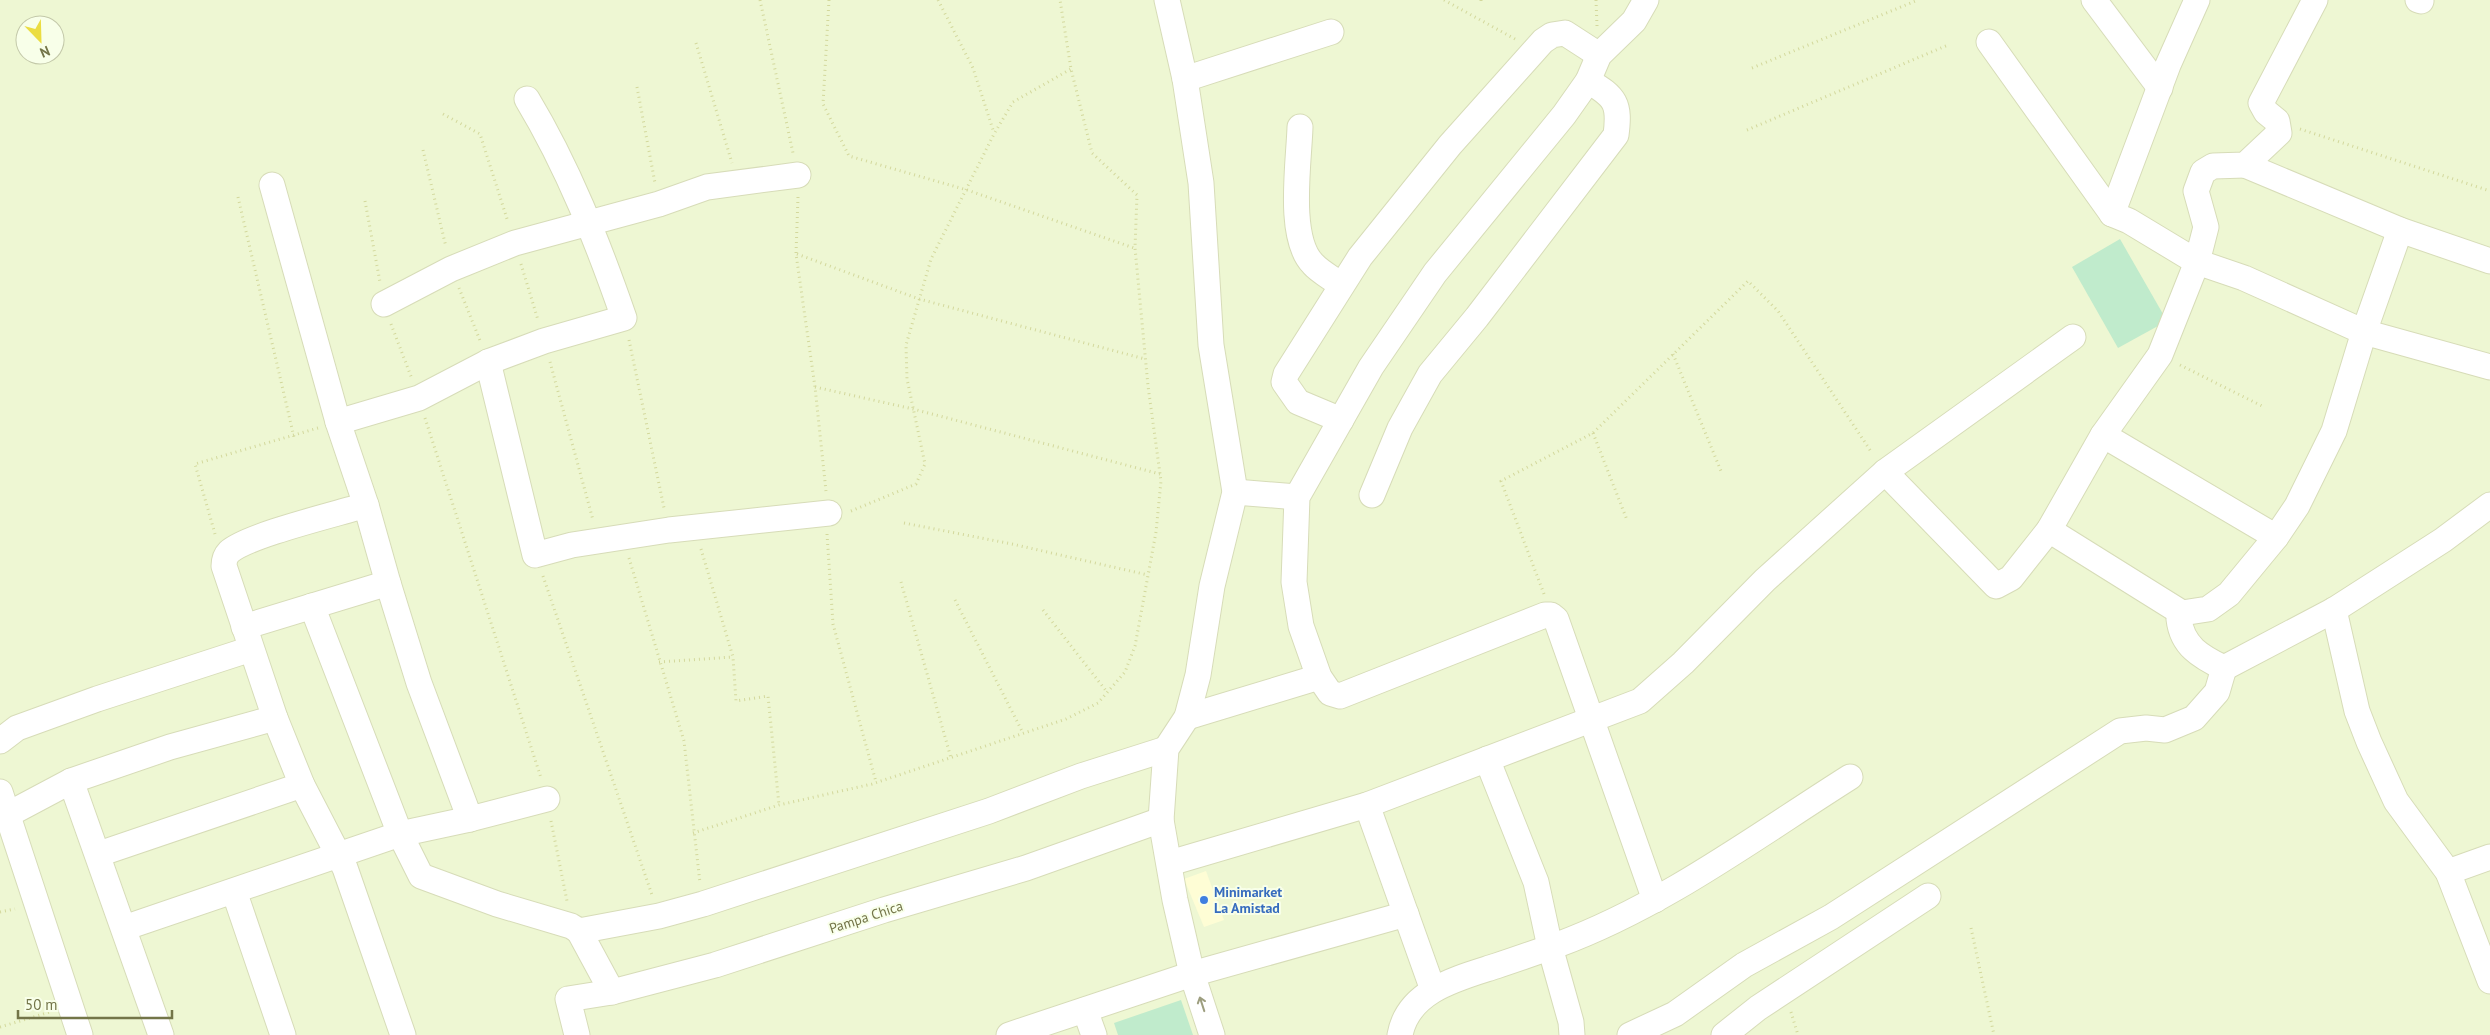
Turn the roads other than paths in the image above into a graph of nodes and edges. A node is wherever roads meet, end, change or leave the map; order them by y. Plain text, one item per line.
1 (1167, 0) edge
2 (1646, 0) edge
3 (2094, 0) edge
4 (2198, 0) edge
5 (2315, 0) edge
6 (1331, 32) dead end
7 (1989, 42) dead end
8 (1599, 55) junction
9 (1185, 79) junction
10 (1588, 82) junction
11 (2160, 88) junction
12 (527, 99) dead end
13 (1300, 127) dead end
14 (2245, 165) junction
15 (798, 174) road end
16 (272, 185) dead end
17 (2112, 214) junction
18 (588, 222) junction
19 (2400, 230) junction
20 (2490, 261) edge
21 (2197, 262) junction
22 (1341, 285) junction
23 (384, 304) dead end
24 (2364, 332) junction
25 (2074, 337) dead end
26 (488, 362) junction
27 (2490, 367) edge
28 (1341, 420) junction
29 (338, 422) junction
30 (2103, 435) junction
31 (1885, 472) junction
32 (1236, 492) junction
33 (1372, 495) dead end
34 (1297, 496) junction
35 (366, 505) junction
36 (2490, 505) edge
37 (828, 517) road end
38 (2049, 530) junction
39 (2276, 537) junction
40 (388, 583) junction
41 (312, 606) junction
42 (2334, 610) junction
43 (2182, 613) junction
44 (247, 638) junction
45 (2224, 668) junction
46 (1319, 677) junction
47 (1187, 717) junction
48 (275, 718) junction
49 (1593, 720) junction
50 (0, 741) edge
51 (1166, 749) junction
52 (1487, 759) junction
53 (1850, 777) dead end
54 (71, 781) junction
55 (302, 785) junction
56 (547, 799) road end
57 (4, 804) edge
58 (1367, 804) junction
59 (470, 819) junction
60 (1161, 820) junction
61 (400, 834) junction
62 (99, 854) junction
63 (339, 856) junction
64 (2490, 857) edge
65 (1170, 863) junction
66 (2448, 872) junction
67 (234, 891) junction
68 (1928, 896) dead end
69 (1655, 900) junction
70 (1406, 914) junction
71 (124, 928) junction
72 (575, 928) junction
73 (1550, 947) junction
74 (1192, 974) junction
75 (2490, 981) edge
76 (1433, 990) junction
77 (612, 992) junction
78 (1085, 1010) junction
79 (80, 1035) edge
80 (161, 1035) edge
81 (283, 1035) edge
82 (404, 1035) edge
83 (577, 1035) edge
84 (1009, 1035) edge
85 (1094, 1035) edge
86 (1212, 1035) edge
87 (1400, 1035) edge
88 (1572, 1035) edge
89 (1630, 1035) edge
90 (1724, 1035) edge

1 - 9 street
2 - 8 street
3 - 11 street
4 - 11 street
5 - 14 street
6 - 9 street
7 - 17 street
8 - 10 street
8 - 22 street
9 - 32 street
10 - 28 street
10 - 33 street
11 - 17 street
12 - 18 street
13 - 22 street
14 - 19 street
14 - 21 street
15 - 18 street
16 - 29 street
17 - 21 street
18 - 23 street
18 - 26 street
19 - 20 street
19 - 24 street
21 - 24 street
21 - 30 street
22 - 28 street
24 - 27 street
24 - 39 street
25 - 31 street
26 - 29 street
26 - 37 street
28 - 34 street
29 - 35 street
30 - 38 street
30 - 39 street
31 - 38 street
31 - 49 street
32 - 34 street
32 - 47 street
34 - 46 street
35 - 40 street
35 - 44 street
36 - 42 street
38 - 43 street
39 - 43 street
40 - 41 street
40 - 59 street
41 - 44 street
41 - 61 street
42 - 45 street
42 - 66 street
43 - 45 street
44 - 48 street
44 - 50 street
45 - 89 street
46 - 47 street
46 - 49 street
47 - 51 street
48 - 54 street
48 - 55 street
49 - 52 street
49 - 69 street
51 - 60 street
51 - 72 street
52 - 58 street
52 - 73 street
53 - 69 street
54 - 57 street
54 - 62 street
55 - 62 street
55 - 63 street
56 - 59 street
57 - 79 street
58 - 65 street
58 - 70 street
59 - 61 street
60 - 65 street
60 - 77 street, Pampa Chica
61 - 63 street
61 - 72 street
62 - 71 street
63 - 67 street
63 - 82 street
64 - 66 street
65 - 74 street
66 - 75 street
67 - 71 street
67 - 81 street
68 - 90 street
69 - 73 street
70 - 74 street
70 - 76 street
71 - 80 street
72 - 77 street
73 - 76 street
73 - 88 street
74 - 78 street
86 -> 74 street
76 - 87 street
77 - 83 street, Pampa Chica
78 - 84 street
78 - 85 street

